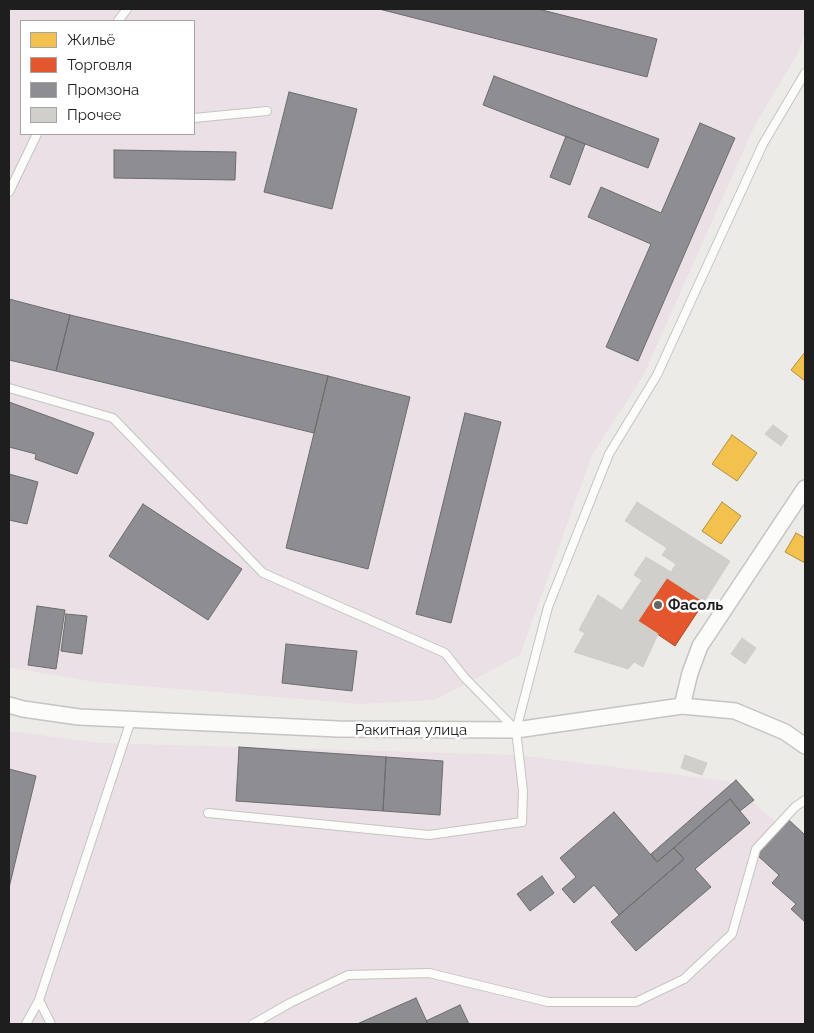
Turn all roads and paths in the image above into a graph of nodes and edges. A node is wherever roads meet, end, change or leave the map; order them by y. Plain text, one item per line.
1 (127, 9) edge
2 (119, 20) edge
3 (805, 72) edge
4 (267, 111) dead end
5 (195, 118) edge
6 (37, 135) edge
7 (9, 192) edge
8 (9, 388) edge
9 (805, 488) edge
10 (9, 705) edge
11 (682, 706) junction
12 (131, 720) junction
13 (516, 730) junction
14 (805, 746) edge
15 (805, 800) edge
16 (208, 813) dead end
17 (39, 1000) junction
18 (26, 1024) edge
19 (51, 1024) edge
20 (253, 1024) edge

1 - 2 lane
3 - 13 lane
4 - 5 lane
6 - 7 lane
8 - 13 lane
9 - 11 street
10 - 12 street, Ракитная улица
11 - 13 street, Ракитная улица
11 - 14 street, Ракитная улица
12 - 13 street, Ракитная улица
12 - 17 lane
13 - 16 lane
15 - 20 lane
17 - 18 lane
17 - 19 lane

